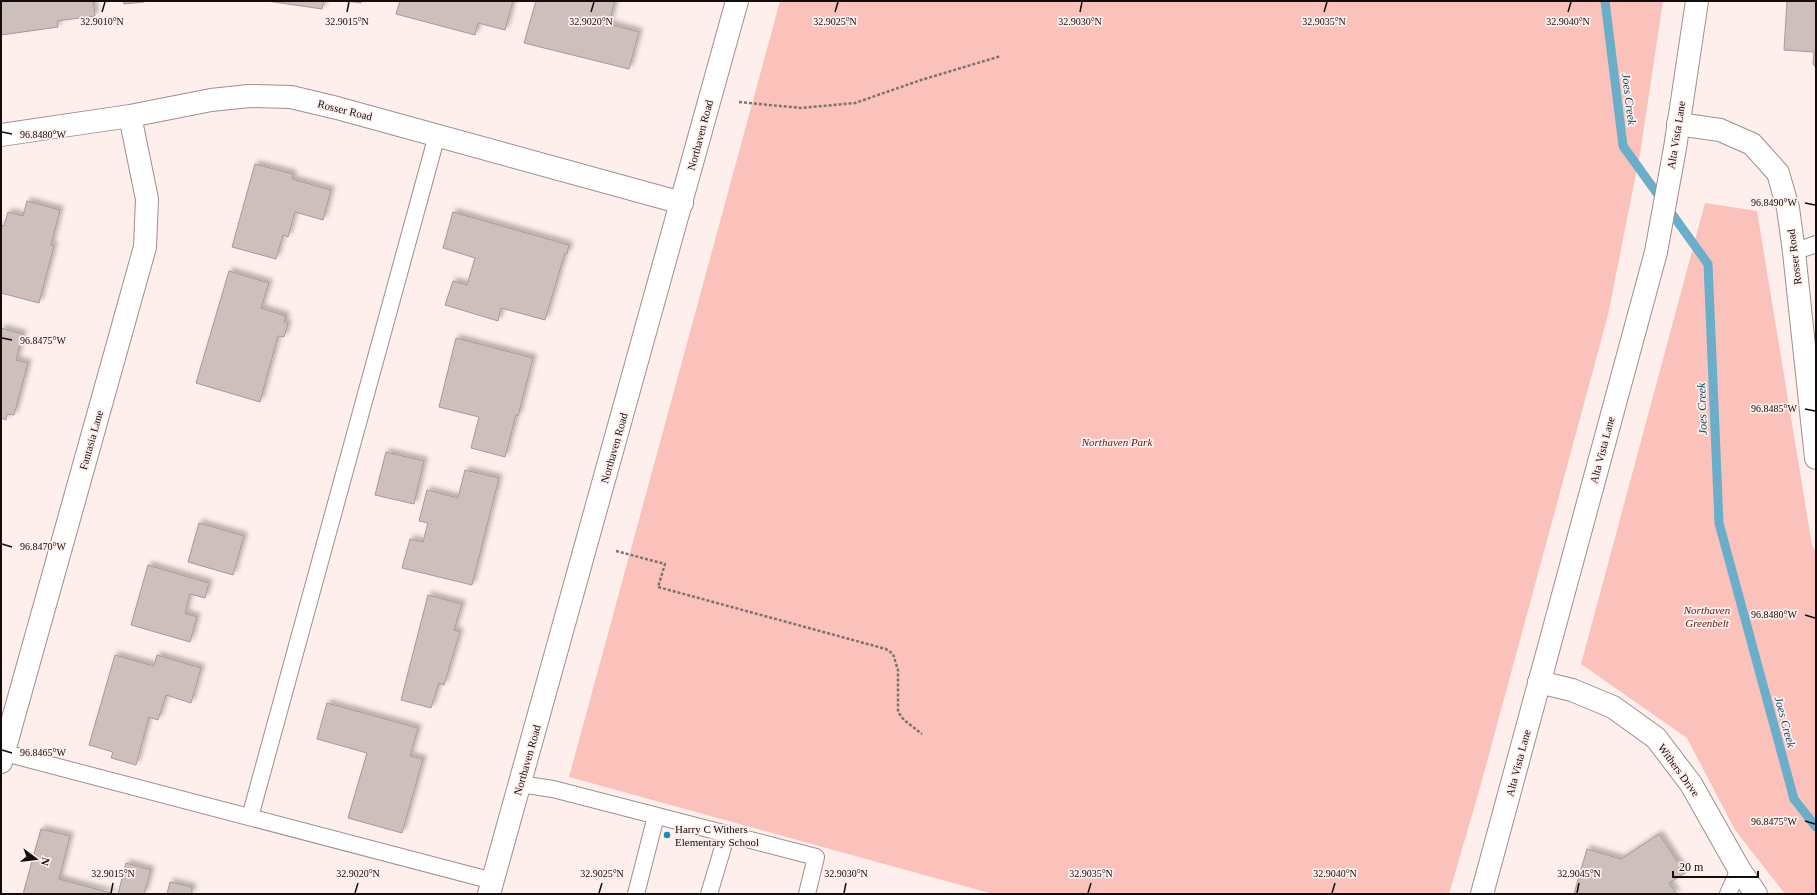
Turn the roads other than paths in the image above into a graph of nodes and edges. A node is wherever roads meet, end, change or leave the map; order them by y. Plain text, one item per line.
1 (1697, 1) edge
2 (736, 2) edge
3 (130, 116) junction
4 (1678, 124) junction
5 (1, 135) edge
6 (437, 135) junction
7 (682, 203) junction
8 (1816, 244) edge
9 (1794, 252) junction
10 (1816, 458) edge
11 (1539, 682) junction
12 (2, 755) edge
13 (520, 784) junction
14 (656, 816) junction
15 (250, 817) junction
16 (727, 834) junction
17 (1739, 869) junction
18 (491, 887) edge
19 (636, 894) edge
20 (709, 894) edge
21 (807, 894) edge
22 (1482, 894) edge
23 (1728, 894) edge
24 (1756, 894) edge

1 - 4 street, Alta Vista Lane
2 - 7 street, Northaven Road
3 - 5 street, Rosser Road
3 - 6 street, Rosser Road
3 - 12 street, Fantasia Lane
4 - 9 street, Rosser Road
4 - 11 street, Alta Vista Lane
6 - 7 street, Rosser Road
6 - 15 lane
7 - 13 street, Northaven Road
8 - 9 lane
9 - 10 street, Rosser Road
11 - 17 street, Withers Drive
11 - 22 street, Alta Vista Lane
12 - 15 lane
13 - 14 lane
13 - 18 street, Northaven Road
14 - 16 lane
14 - 19 lane
15 - 18 lane
16 - 20 lane
16 - 21 lane
17 - 23 lane
17 - 24 street, Withers Drive

